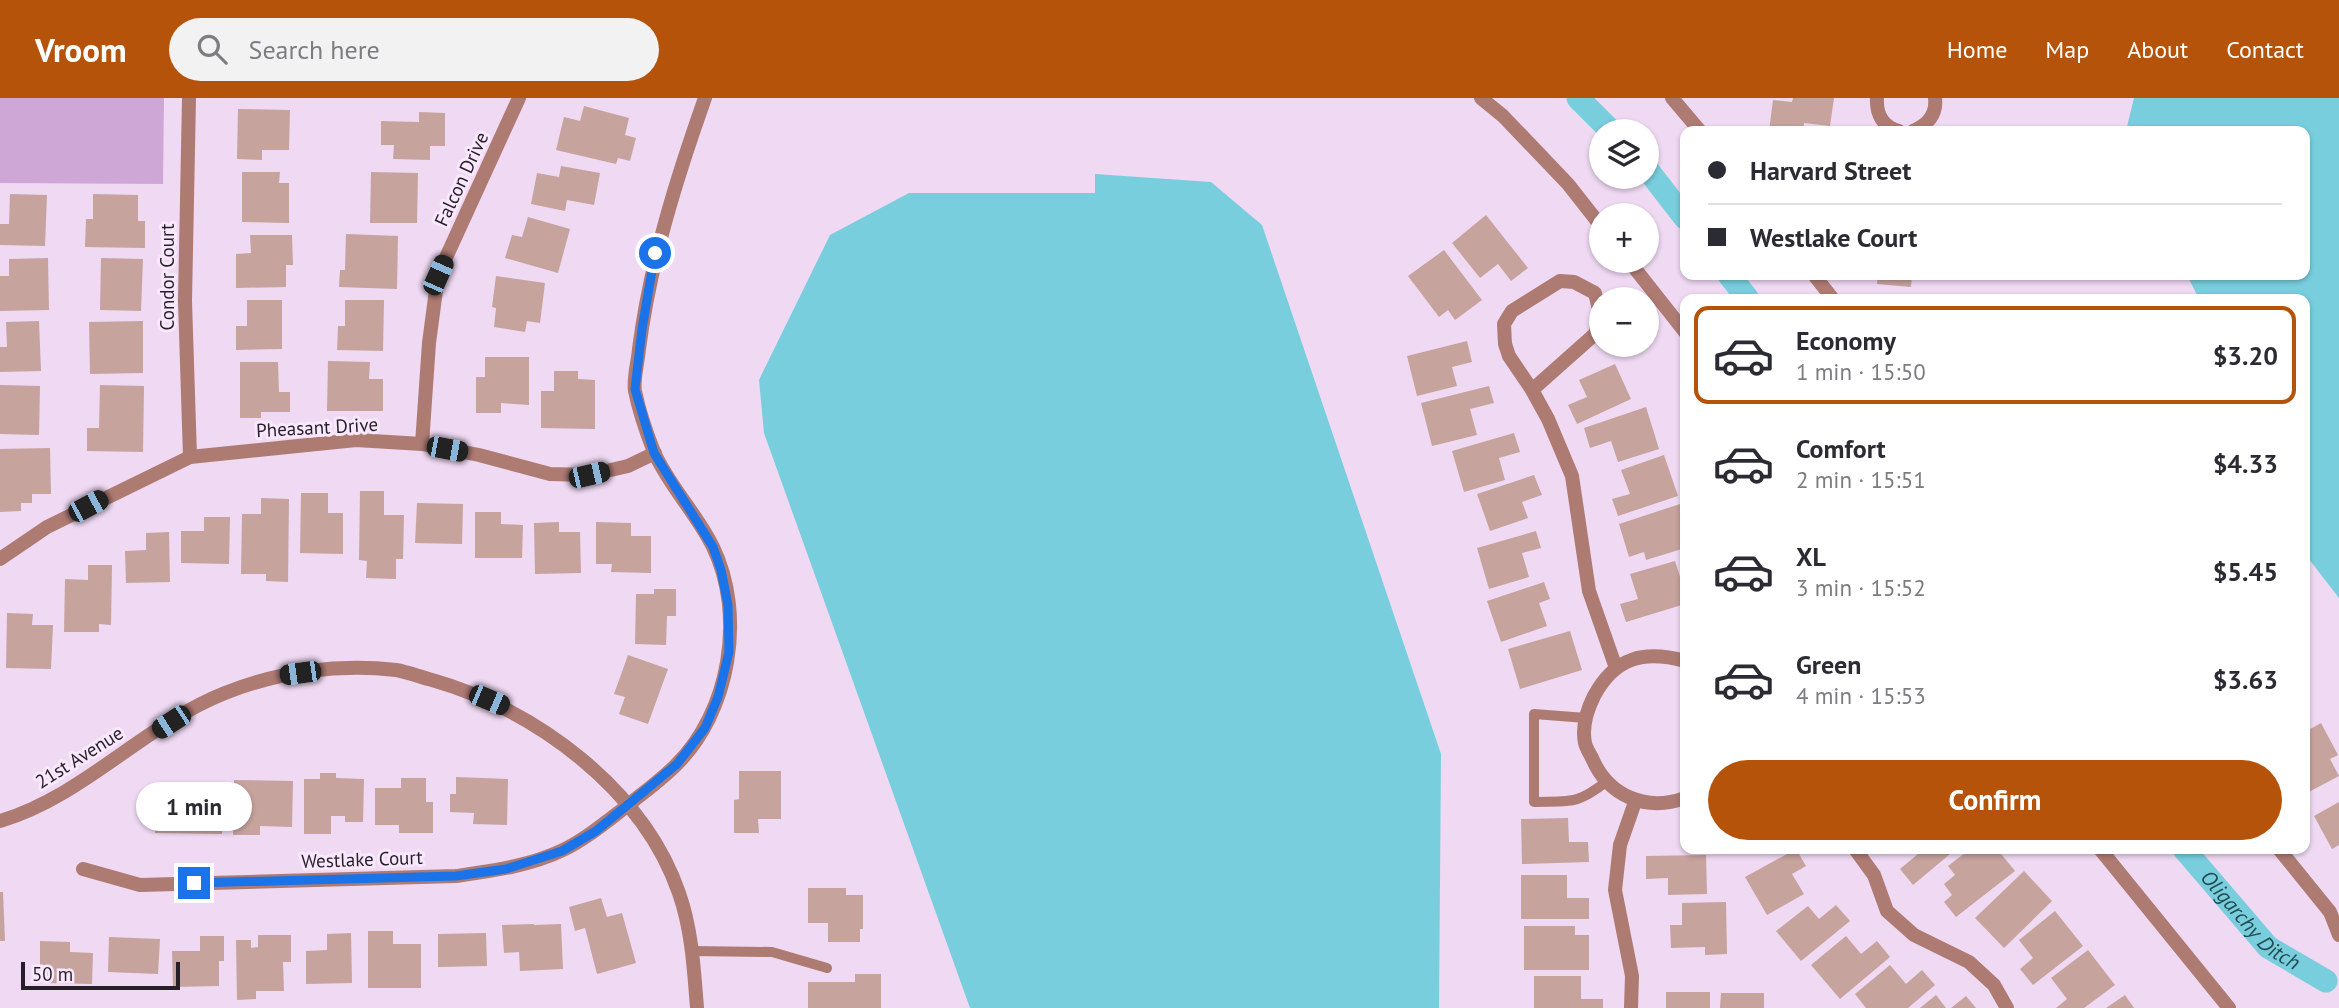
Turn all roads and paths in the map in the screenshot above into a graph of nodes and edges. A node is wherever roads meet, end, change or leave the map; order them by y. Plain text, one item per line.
1 (189, 98) edge
2 (519, 98) edge
3 (705, 98) edge
4 (1672, 98) edge
5 (1877, 98) edge
6 (1935, 98) edge
7 (1484, 99) edge
8 (1696, 126) edge
9 (1890, 126) edge
10 (1921, 126) edge
11 (1589, 211) edge
12 (1638, 273) edge
13 (1818, 280) edge
14 (1829, 294) edge
15 (1680, 326) edge
16 (1532, 390) junction
17 (422, 444) junction
18 (654, 453) junction
19 (190, 457) junction
20 (0, 559) edge
21 (1680, 658) edge
22 (1616, 668) junction
23 (1586, 718) junction
24 (1606, 782) junction
25 (1680, 800) edge
26 (1635, 802) junction
27 (627, 806) junction
28 (0, 821) edge
29 (1859, 854) edge
30 (2104, 854) edge
31 (2283, 854) edge
32 (83, 869) dead end
33 (2339, 935) edge
34 (692, 951) junction
35 (827, 968) dead end
36 (697, 1008) edge
37 (1631, 1008) edge
38 (2007, 1008) edge
39 (2229, 1008) edge

1 - 19 street, Condor Court
2 - 17 street, Falcon Drive
3 - 18 street, Westlake Court
4 - 8 street
5 - 9 street
6 - 10 street
7 - 11 street
12 - 15 street
13 - 14 street
16 - 16 street
16 - 22 street
17 - 18 street, Pheasant Drive
17 - 19 street, Pheasant Drive
18 - 27 street, Westlake Court
19 - 20 street, Pheasant Drive
21 - 22 street
22 - 23 street
23 - 24 street
23 - 24 lane
24 - 26 street
25 - 26 street
26 - 37 street
27 - 28 street, 21st Avenue
27 - 32 street, Westlake Court
27 - 34 street, 21st Avenue
29 - 38 street
30 - 39 street
31 - 33 street
34 - 35 lane
34 - 36 street, 21st Avenue

